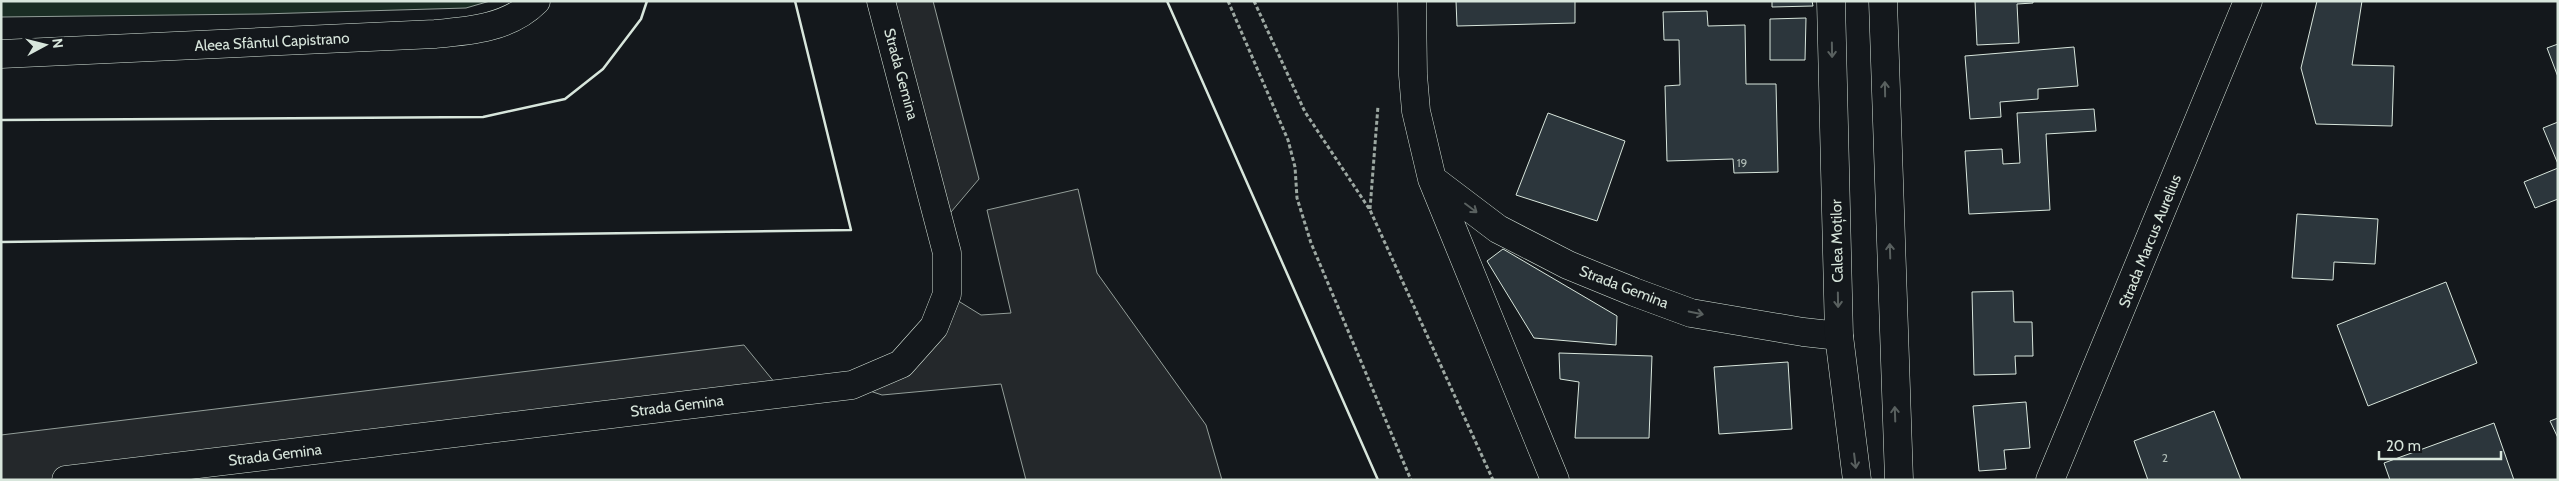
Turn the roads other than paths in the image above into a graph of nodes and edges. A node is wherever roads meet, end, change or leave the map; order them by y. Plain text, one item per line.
1 (536, 1) edge
2 (882, 1) edge
3 (1412, 1) edge
4 (1831, 1) edge
5 (1884, 1) edge
6 (2248, 1) edge
7 (1, 54) edge
8 (1432, 179) junction
9 (1839, 336) junction
10 (66, 480) edge
11 (1556, 480) edge
12 (1857, 480) edge
13 (1899, 480) edge
14 (2050, 480) edge

1 - 7 street, Aleea Sfântul Capistrano
2 - 10 street, Strada Gemina
3 - 8 street
4 -> 9 street, Calea Moților
13 -> 5 street
6 - 14 street, Strada Marcus Aurelius
8 -> 9 street, Strada Gemina
8 - 11 street
9 -> 12 street, Calea Moților

